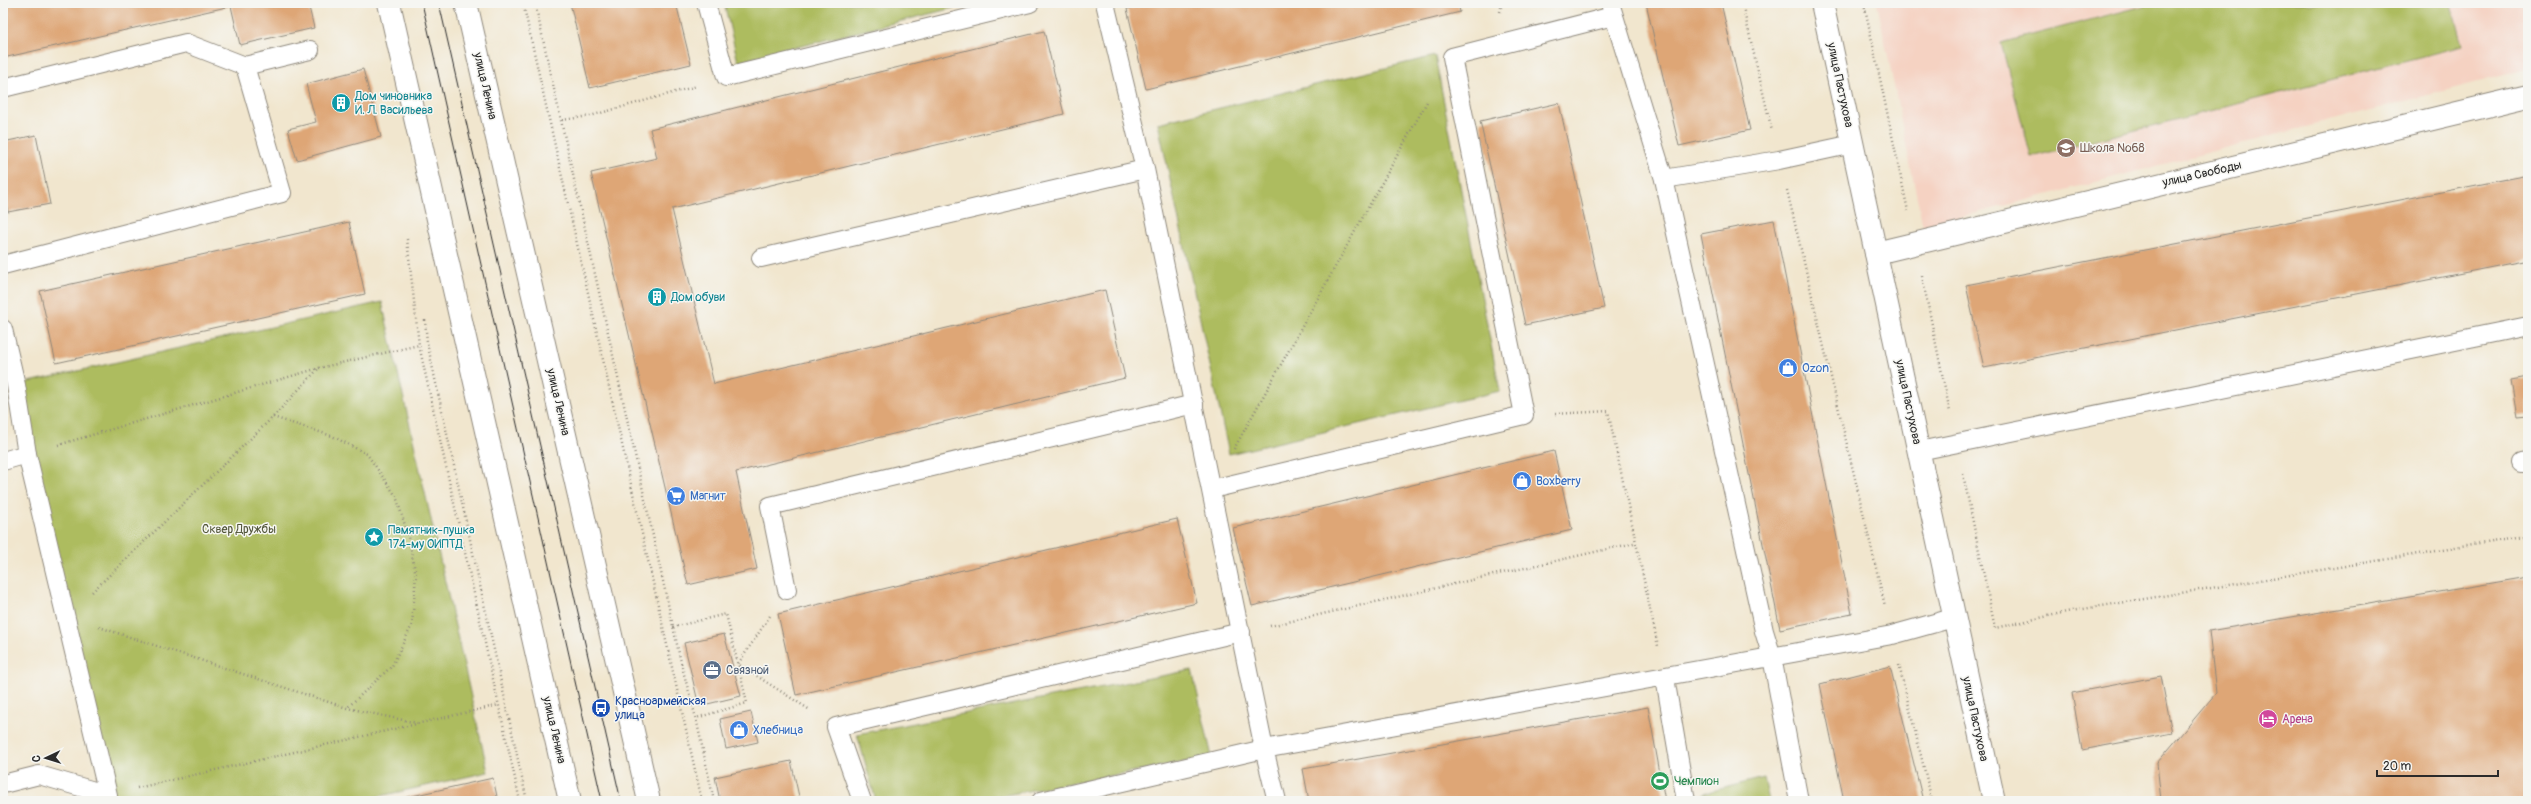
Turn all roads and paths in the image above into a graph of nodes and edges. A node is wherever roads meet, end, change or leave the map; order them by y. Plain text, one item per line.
1 (389, 3) edge
2 (466, 3) edge
3 (523, 3) edge
4 (535, 3) edge
5 (706, 3) edge
6 (1030, 3) edge
7 (1105, 3) edge
8 (1742, 3) edge
9 (1822, 3) edge
10 (1864, 3) edge
11 (1612, 10) edge
12 (310, 50) dead end
13 (1452, 57) junction
14 (245, 66) junction
15 (726, 77) junction
16 (3, 88) edge
17 (2528, 96) edge
18 (562, 120) junction
19 (1853, 144) junction
20 (1779, 160) junction
21 (1145, 169) junction
22 (1664, 179) junction
23 (406, 236) dead end
24 (1915, 243) junction
25 (1876, 253) junction
26 (761, 258) dead end
27 (3, 265) edge
28 (2528, 326) edge
29 (3, 329) edge
30 (419, 345) junction
31 (319, 368) junction
32 (1194, 404) junction
33 (1524, 415) junction
34 (273, 417) junction
35 (1957, 443) junction
36 (1919, 451) junction
37 (27, 454) junction
38 (3, 462) edge
39 (1212, 490) junction
40 (2528, 536) edge
41 (1634, 543) junction
42 (787, 590) joint
43 (67, 617) junction
44 (1954, 618) junction
45 (673, 627) junction
46 (1241, 632) junction
47 (1892, 635) junction
48 (1772, 657) junction
49 (738, 664) junction
50 (1665, 678) junction
51 (499, 705) junction
52 (347, 708) junction
53 (696, 718) junction
54 (417, 723) junction
55 (836, 727) junction
56 (1264, 749) junction
57 (3, 784) edge
58 (108, 795) junction
59 (520, 801) edge
60 (570, 801) edge
61 (650, 801) edge
62 (702, 801) edge
63 (714, 801) edge
64 (862, 801) edge
65 (1041, 801) edge
66 (1277, 801) edge
67 (1686, 801) edge
68 (1798, 801) edge
69 (1932, 801) edge
70 (1994, 801) edge

1 - 60 main road, улица Ленина
2 - 61 main road, улица Ленина
3 - 62 path
4 - 18 path
5 - 15 lane
6 - 15 lane
7 - 21 lane
8 - 20 path
9 - 19 main road, улица Пастухова
10 - 24 path
11 - 13 lane
11 - 22 lane
12 - 14 lane
13 - 33 lane
13 - 39 path
14 - 16 lane
14 - 27 lane
15 - 18 path
17 - 24 main road, улица Свободы
18 - 45 path
19 - 20 lane
19 - 25 main road, улица Пастухова
20 - 22 lane
20 - 47 path
21 - 26 lane
21 - 32 lane
22 - 48 lane
23 - 30 path
24 - 25 main road, улица Свободы
24 - 35 path
25 - 36 main road, улица Пастухова
28 - 35 lane
29 - 37 lane
30 - 31 path
30 - 51 path
31 - 34 path
31 - 37 path
32 - 39 lane
32 - 42 lane
33 - 39 lane
33 - 41 path
34 - 43 path
34 - 52 path
35 - 36 lane
35 - 40 path
36 - 44 main road, улица Пастухова
37 - 38 lane
37 - 43 lane
39 - 46 lane
41 - 46 path
41 - 50 path
42 - 49 path
43 - 52 path
43 - 58 lane
44 - 47 lane
44 - 70 main road, улица Пастухова
45 - 49 path
45 - 53 path
46 - 55 lane
46 - 56 lane
47 - 48 lane
47 - 69 path
48 - 50 lane
48 - 68 lane
49 - 53 path
49 - 55 path
50 - 56 lane
50 - 67 lane
51 - 54 path
51 - 59 path
52 - 54 path
53 - 63 path
54 - 58 path
55 - 64 lane
56 - 65 lane
56 - 66 lane
57 - 58 lane

